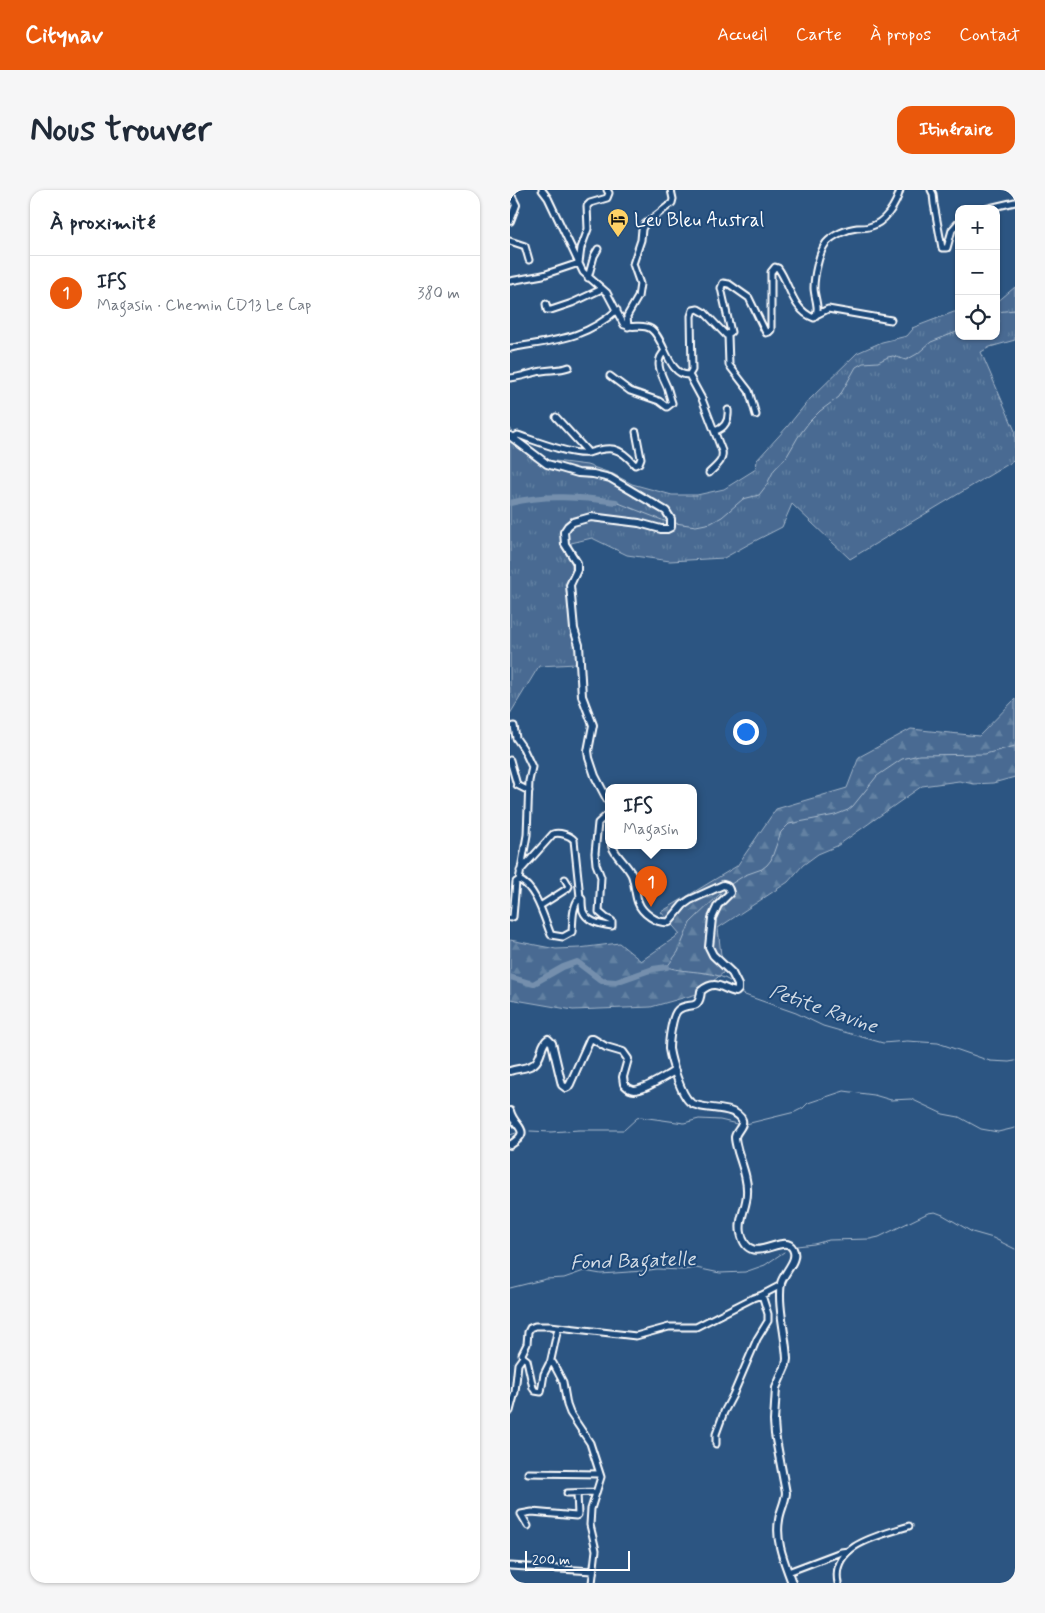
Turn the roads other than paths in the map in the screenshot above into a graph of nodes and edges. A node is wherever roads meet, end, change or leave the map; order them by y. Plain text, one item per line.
1 (542, 190) edge
2 (607, 190) edge
3 (670, 190) edge
4 (900, 190) edge
5 (931, 190) edge
6 (510, 193) edge
7 (1015, 202) edge
8 (1000, 206) edge
9 (510, 221) edge
10 (955, 227) edge
11 (510, 241) edge
12 (598, 249) dead end
13 (529, 260) dead end
14 (579, 263) junction
15 (588, 278) junction
16 (510, 281) edge
17 (602, 289) junction
18 (546, 304) dead end
19 (617, 310) junction
20 (816, 315) junction
21 (891, 320) dead end
22 (628, 327) junction
23 (728, 335) junction
24 (511, 348) dead end
25 (664, 351) junction
26 (569, 367) dead end
27 (610, 376) dead end
28 (689, 376) junction
29 (510, 378) edge
30 (728, 410) dead end
31 (756, 415) dead end
32 (556, 417) dead end
33 (715, 431) junction
34 (636, 432) dead end
35 (511, 437) edge
36 (588, 453) junction
37 (709, 473) dead end
38 (514, 726) dead end
39 (510, 760) edge
40 (529, 791) junction
41 (605, 795) edge
42 (605, 817) edge
43 (613, 849) edge
44 (520, 872) junction
45 (566, 879) dead end
46 (519, 880) junction
47 (580, 897) junction
48 (540, 906) junction
49 (510, 918) edge
50 (675, 1070) junction
51 (510, 1071) edge
52 (510, 1111) edge
53 (510, 1145) edge
54 (781, 1284) junction
55 (762, 1295) junction
56 (558, 1328) junction
57 (523, 1357) junction
58 (550, 1364) junction
59 (510, 1411) edge
60 (716, 1444) dead end
61 (528, 1473) dead end
62 (600, 1474) junction
63 (596, 1492) junction
64 (567, 1493) dead end
65 (577, 1493) junction
66 (528, 1526) dead end
67 (909, 1526) dead end
68 (849, 1551) junction
69 (510, 1566) edge
70 (594, 1571) junction
71 (788, 1572) junction
72 (592, 1583) edge
73 (792, 1583) edge
74 (838, 1583) edge

1 - 14 street
2 - 14 street
3 - 22 street
4 - 20 street
5 - 10 street
6 - 9 main road
7 - 8 street
11 - 13 street
12 - 15 street
14 - 15 street
14 - 16 street
15 - 17 street
17 - 18 street
17 - 19 street
19 - 22 street
19 - 24 street
20 - 21 street
20 - 23 street
22 - 25 street
23 - 28 street
23 - 31 street
25 - 27 street
25 - 28 street
26 - 29 street
28 - 33 street
30 - 33 street
32 - 36 street
33 - 37 street
34 - 36 street
35 - 36 street
35 - 41 main road
38 - 40 street
39 - 40 street
40 - 44 street
42 - 47 street
43 - 50 main road
44 - 46 street
44 - 47 street
45 - 48 street
46 - 48 street
46 - 49 street
47 - 48 street
50 - 51 main road
50 - 54 main road
52 - 53 main road
54 - 55 street
54 - 71 main road
55 - 56 street
55 - 60 street
56 - 57 street
56 - 58 street
57 - 58 street
57 - 59 street
58 - 62 street
61 - 62 street
62 - 63 street
63 - 65 street
63 - 70 street
64 - 65 street
65 - 66 street
67 - 68 street
68 - 71 street
68 - 74 street
69 - 70 street
70 - 72 street
71 - 73 main road

